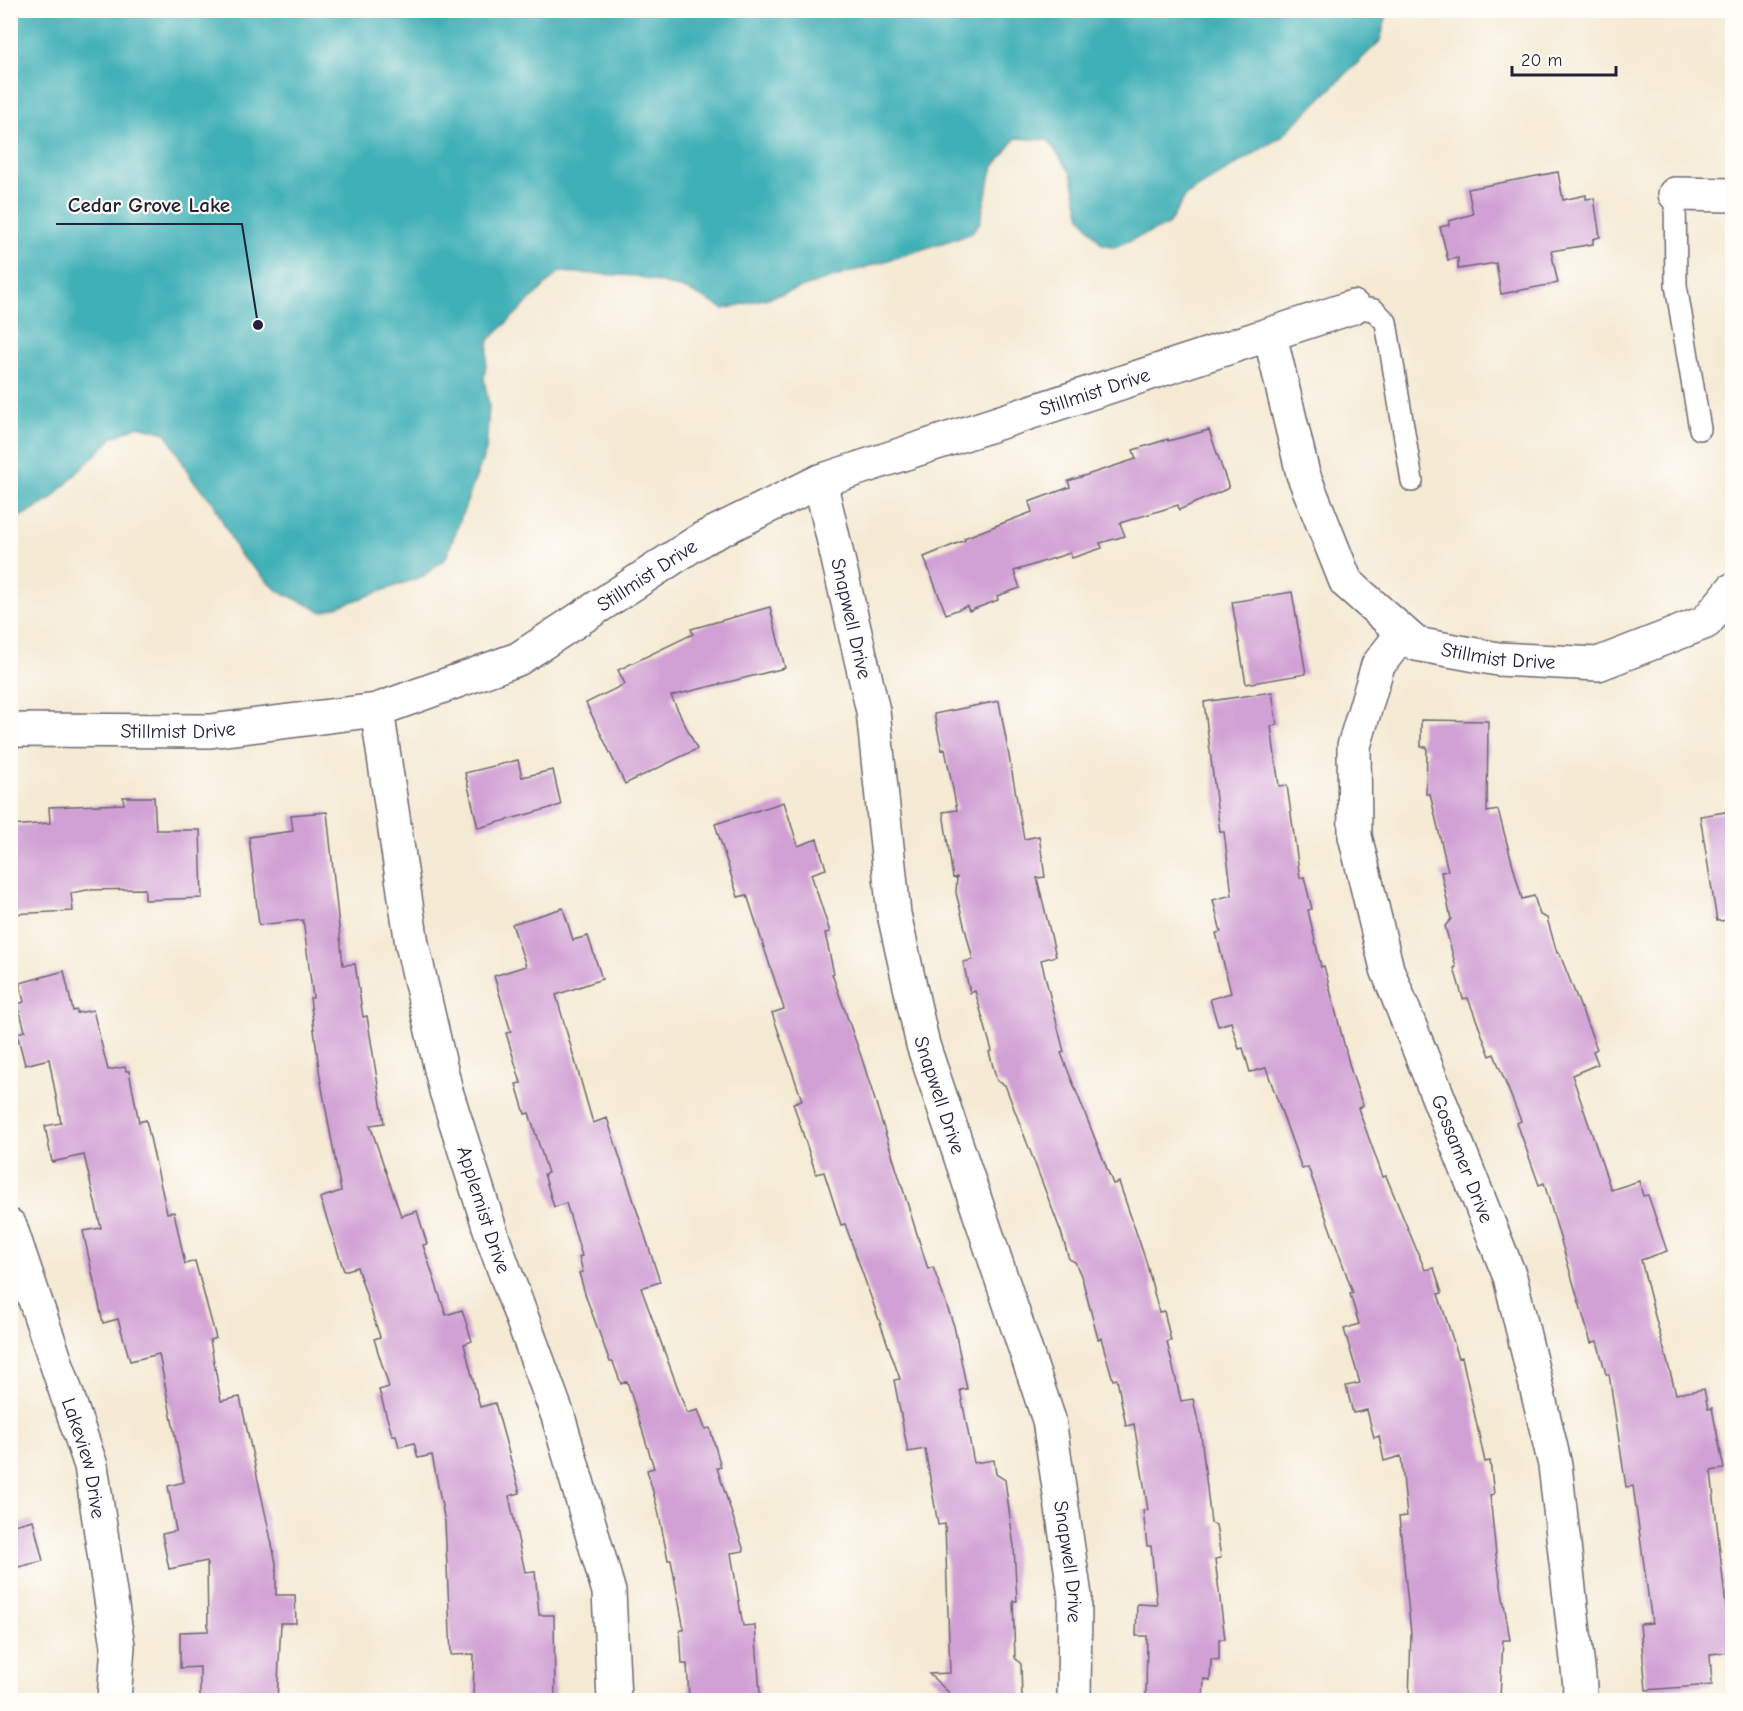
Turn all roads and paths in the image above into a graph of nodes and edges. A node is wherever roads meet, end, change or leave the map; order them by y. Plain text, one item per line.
1 (1675, 194) joint
2 (1732, 195) edge
3 (1353, 307) joint
4 (1270, 335) junction
5 (1700, 429) dead end
6 (820, 481) junction
7 (1412, 481) dead end
8 (1732, 590) edge
9 (1402, 633) junction
10 (377, 710) junction
11 (10, 730) edge
12 (10, 1226) edge
13 (114, 1701) edge
14 (614, 1701) edge
15 (1074, 1701) edge
16 (1579, 1701) edge

1 - 2 street
1 - 5 lane
3 - 4 street, Stillmist Drive
3 - 7 lane
4 - 6 street, Stillmist Drive
4 - 9 street, Stillmist Drive
6 - 10 street, Stillmist Drive
6 - 15 street, Snapwell Drive
8 - 9 street, Stillmist Drive
9 - 16 street, Gossamer Drive
10 - 11 street, Stillmist Drive
10 - 14 street, Applemist Drive
12 - 13 street, Lakeview Drive

